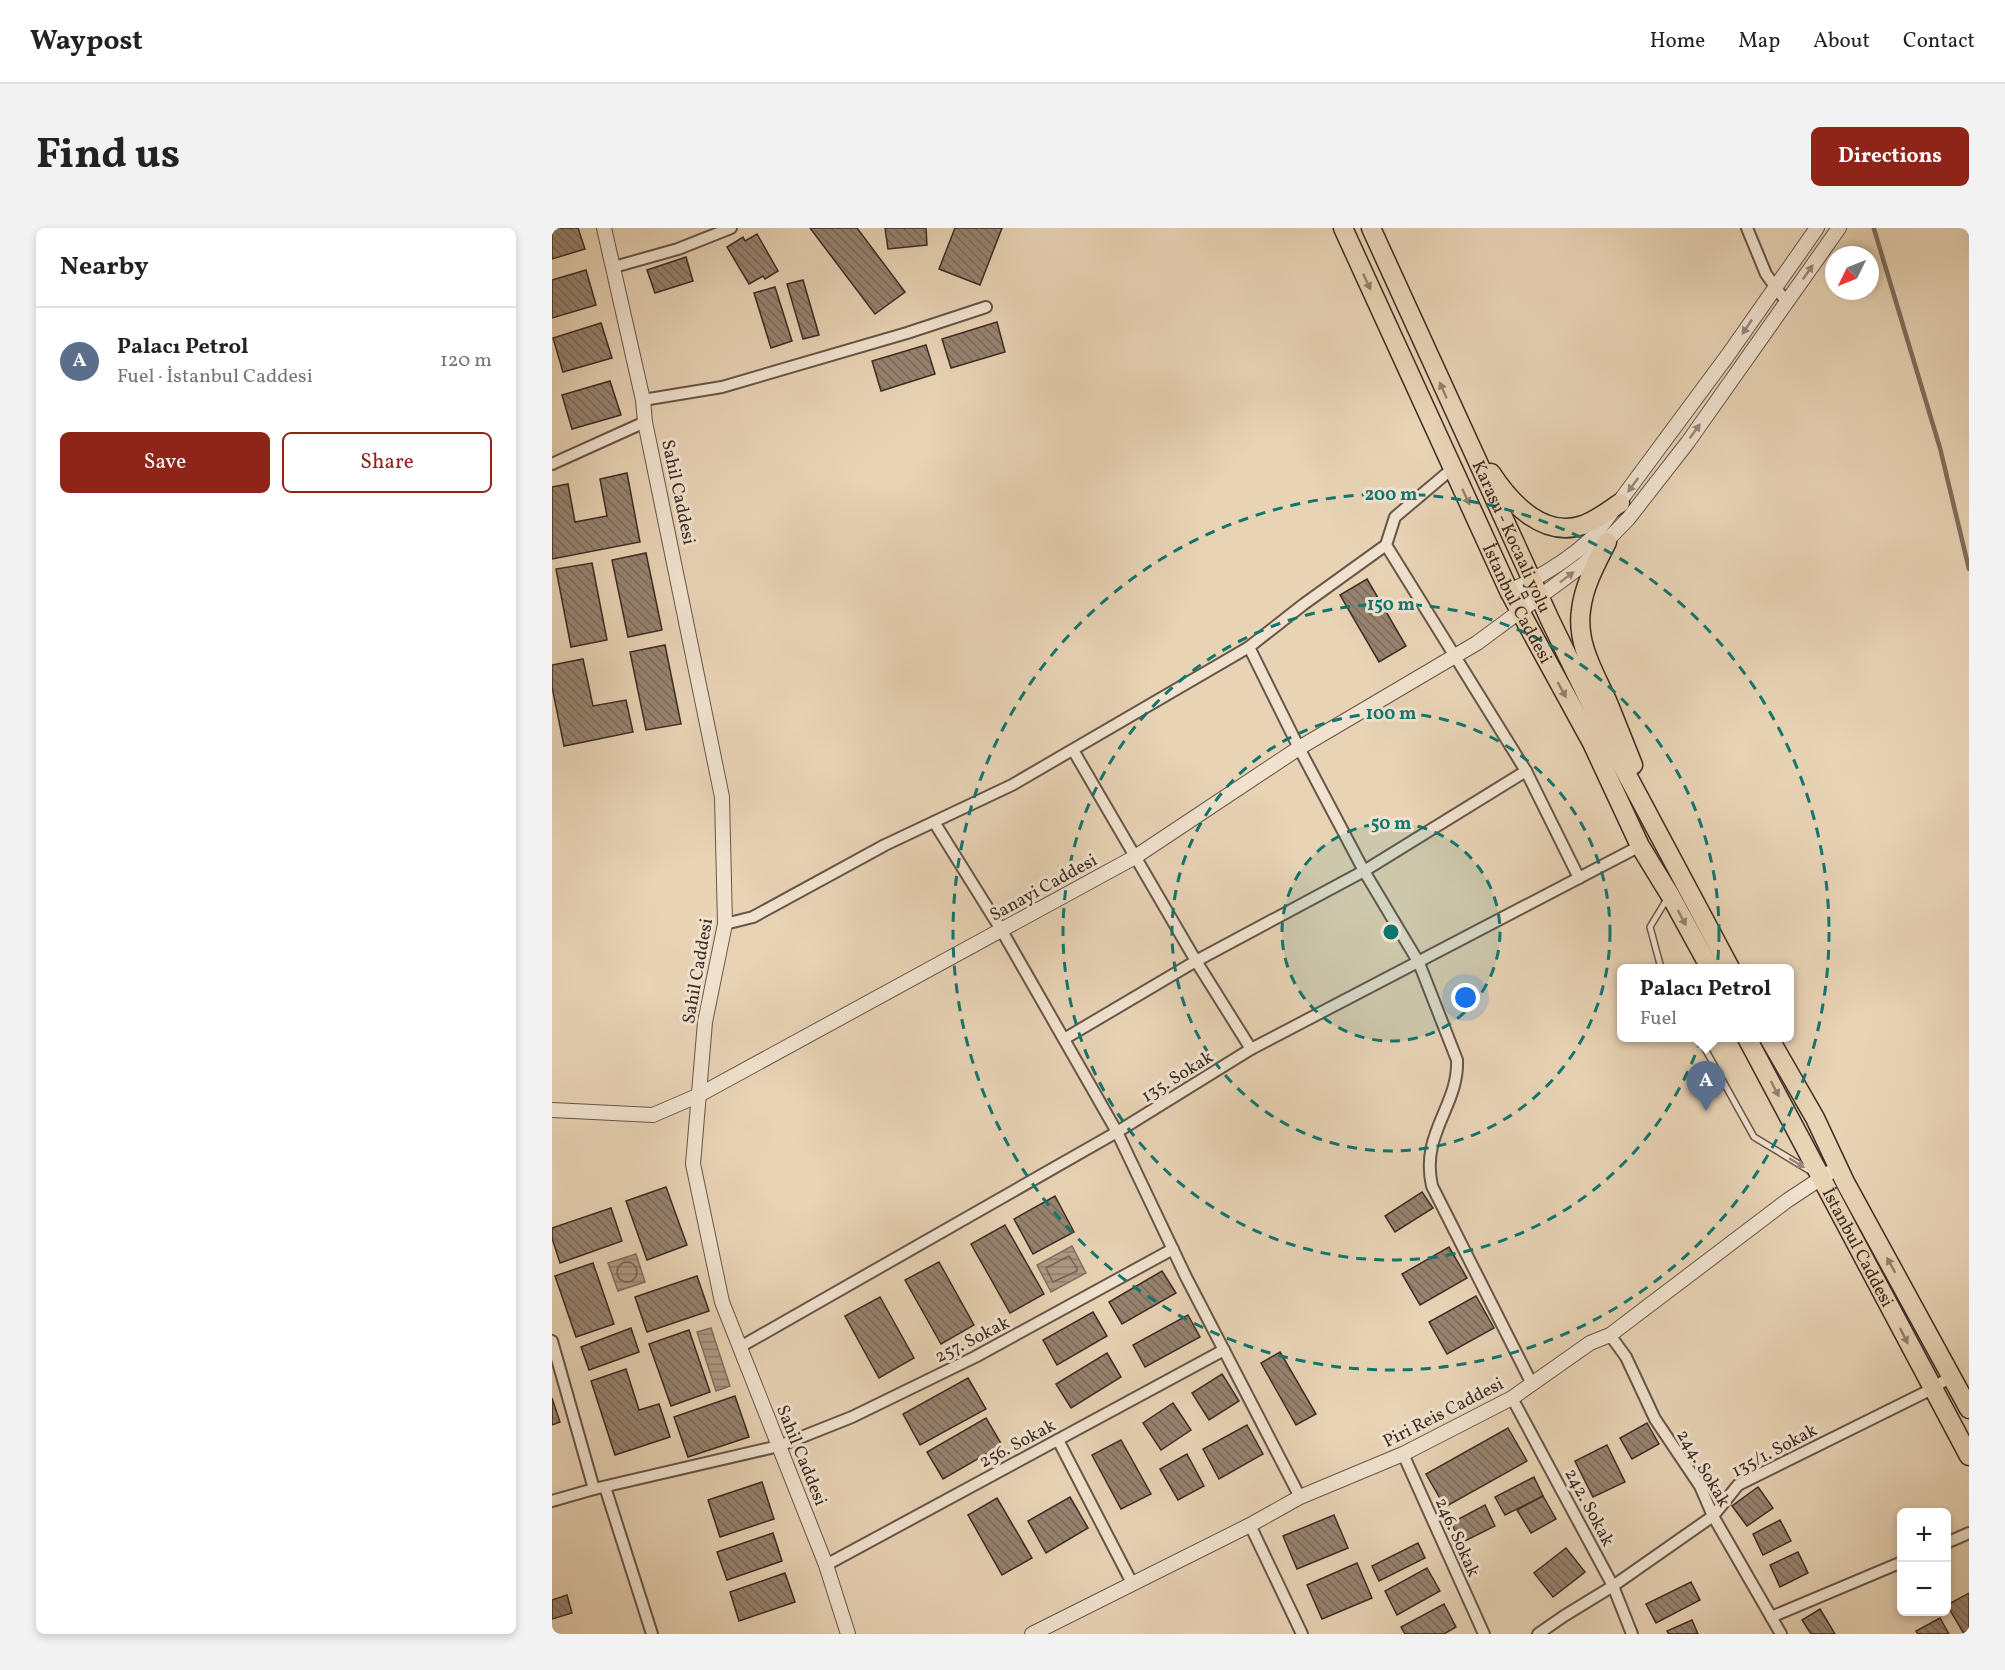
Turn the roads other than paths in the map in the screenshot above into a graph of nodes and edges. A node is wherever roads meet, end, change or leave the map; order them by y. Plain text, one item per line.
1 (604, 228) edge
2 (731, 228) edge
3 (1343, 228) edge
4 (1371, 228) edge
5 (1747, 228) edge
6 (1817, 228) edge
7 (1839, 228) edge
8 (614, 267) junction
9 (1775, 287) junction
10 (1787, 303) junction
11 (986, 307) dead end
12 (643, 400) junction
13 (645, 422) junction
14 (1458, 422) junction
15 (552, 464) edge
16 (1453, 468) junction
17 (1620, 503) junction
18 (1607, 542) junction
19 (1386, 545) junction
20 (1535, 590) junction
21 (1509, 591) junction
22 (1520, 612) junction
23 (1249, 647) junction
24 (1455, 656) junction
25 (1299, 748) junction
26 (1073, 750) junction
27 (1526, 771) junction
28 (934, 822) junction
29 (1640, 846) junction
30 (1666, 850) junction
31 (1135, 857) junction
32 (1364, 870) junction
33 (1579, 878) junction
34 (1670, 895) junction
35 (725, 924) junction
36 (1002, 931) junction
37 (1196, 961) junction
38 (1419, 963) junction
39 (1660, 964) edge
40 (1707, 964) edge
41 (1727, 964) edge
42 (1064, 1039) junction
43 (1701, 1042) edge
44 (1749, 1042) edge
45 (1771, 1042) edge
46 (1251, 1049) junction
47 (698, 1096) junction
48 (553, 1112) edge
49 (1117, 1132) junction
50 (1838, 1166) junction
51 (1823, 1179) junction
52 (1173, 1249) junction
53 (1610, 1335) junction
54 (552, 1341) edge
55 (740, 1347) junction
56 (1224, 1350) junction
57 (1951, 1376) junction
58 (1532, 1384) junction
59 (1932, 1389) junction
60 (1512, 1398) junction
61 (1969, 1409) edge
62 (1058, 1440) junction
63 (779, 1446) junction
64 (1402, 1454) junction
65 (1969, 1456) edge
66 (599, 1488) junction
67 (1300, 1497) junction
68 (552, 1501) edge
69 (1713, 1515) junction
70 (1250, 1525) junction
71 (1969, 1533) edge
72 (1951, 1541) edge
73 (1897, 1564) edge
74 (826, 1565) junction
75 (1132, 1583) junction
76 (1614, 1586) junction
77 (1772, 1617) junction
78 (652, 1634) edge
79 (848, 1634) edge
80 (1032, 1634) edge
81 (1302, 1634) edge
82 (1484, 1634) edge
83 (1538, 1634) edge
84 (1632, 1634) edge
85 (1781, 1634) edge

1 - 8 street, Sahil Caddesi
2 - 8 street
3 -> 16 highway, İstanbul Caddesi
14 -> 4 highway, Karasu - Kocaali yolu
5 - 9 street
6 - 9 street
10 -> 7 street
8 - 12 street, Sahil Caddesi
9 - 10 street
9 -> 17 street
18 -> 10 street
11 - 12 street
12 - 13 street, Sahil Caddesi
13 - 15 street
13 - 35 street, Sahil Caddesi
14 - 17 highway
14 - 20 highway, Karasu - Kocaali yolu
16 - 19 street
16 -> 21 highway, İstanbul Caddesi
17 - 20 street
20 -> 18 street
18 - 30 highway
19 - 23 street
19 - 24 street
20 - 21 street
20 - 22 street, Sanayi Caddesi
20 - 30 highway, Karasu - Kocaali yolu
21 - 22 highway, İstanbul Caddesi
22 - 24 street, Sanayi Caddesi
22 -> 29 highway, İstanbul Caddesi
23 - 25 street
23 - 26 street
24 - 25 street, Sanayi Caddesi
24 - 27 street
25 - 31 street, Sanayi Caddesi
25 - 32 street
26 - 28 street
26 - 31 street
27 - 32 street
27 - 33 street
28 - 35 street
28 - 36 street
29 - 33 street, 135. Sokak
29 - 34 highway, İstanbul Caddesi
30 - 41 highway, Karasu - Kocaali yolu
31 - 36 street, Sanayi Caddesi
31 - 37 street
32 - 37 street
32 - 38 street
33 - 38 street, 135. Sokak
34 - 39 lane
34 -> 40 highway, İstanbul Caddesi
35 - 47 street, Sahil Caddesi
36 - 42 street
36 - 47 street, Sanayi Caddesi
37 - 42 street
37 - 46 street
38 - 46 street, 135. Sokak
38 - 58 street
42 - 49 street
43 -> 51 lane
44 -> 51 highway, İstanbul Caddesi
45 - 50 highway
46 - 49 street, 135. Sokak
47 - 48 street, Sanayi Caddesi
47 - 55 street, Sahil Caddesi
49 - 52 street
49 - 55 street, 135. Sokak
50 - 51 street, Piri Reis Caddesi
57 -> 50 highway
51 - 53 street, Piri Reis Caddesi
51 -> 59 highway, İstanbul Caddesi
52 - 56 street
52 - 63 street, 257. Sokak
53 - 58 street, Piri Reis Caddesi
53 - 69 street, 244. Sokak
54 - 66 street
55 - 63 street, Sahil Caddesi
56 - 62 street, 256. Sokak
56 - 67 street
57 - 59 street, 135/1. Sokak
57 - 61 highway
58 - 60 street, Piri Reis Caddesi
59 - 65 highway, İstanbul Caddesi
59 - 69 street, 135/1. Sokak
60 - 64 street, Piri Reis Caddesi
60 - 76 street, 242. Sokak
62 - 74 street, 256. Sokak
62 - 75 street
63 - 66 street, 257. Sokak
63 - 74 street, Sahil Caddesi
64 - 67 street, Piri Reis Caddesi
64 - 82 street, 246. Sokak
66 - 68 street, 257. Sokak
66 - 78 street
67 - 70 street, Piri Reis Caddesi
69 - 76 street, 135/1. Sokak
69 - 77 street, 244. Sokak
70 - 75 street, Piri Reis Caddesi
70 - 81 street
71 - 72 street
73 - 77 street
74 - 79 street, Sahil Caddesi
75 - 80 street, Piri Reis Caddesi
76 - 83 street, 135/1. Sokak
76 - 84 street, 242. Sokak
77 - 85 street, 244. Sokak

